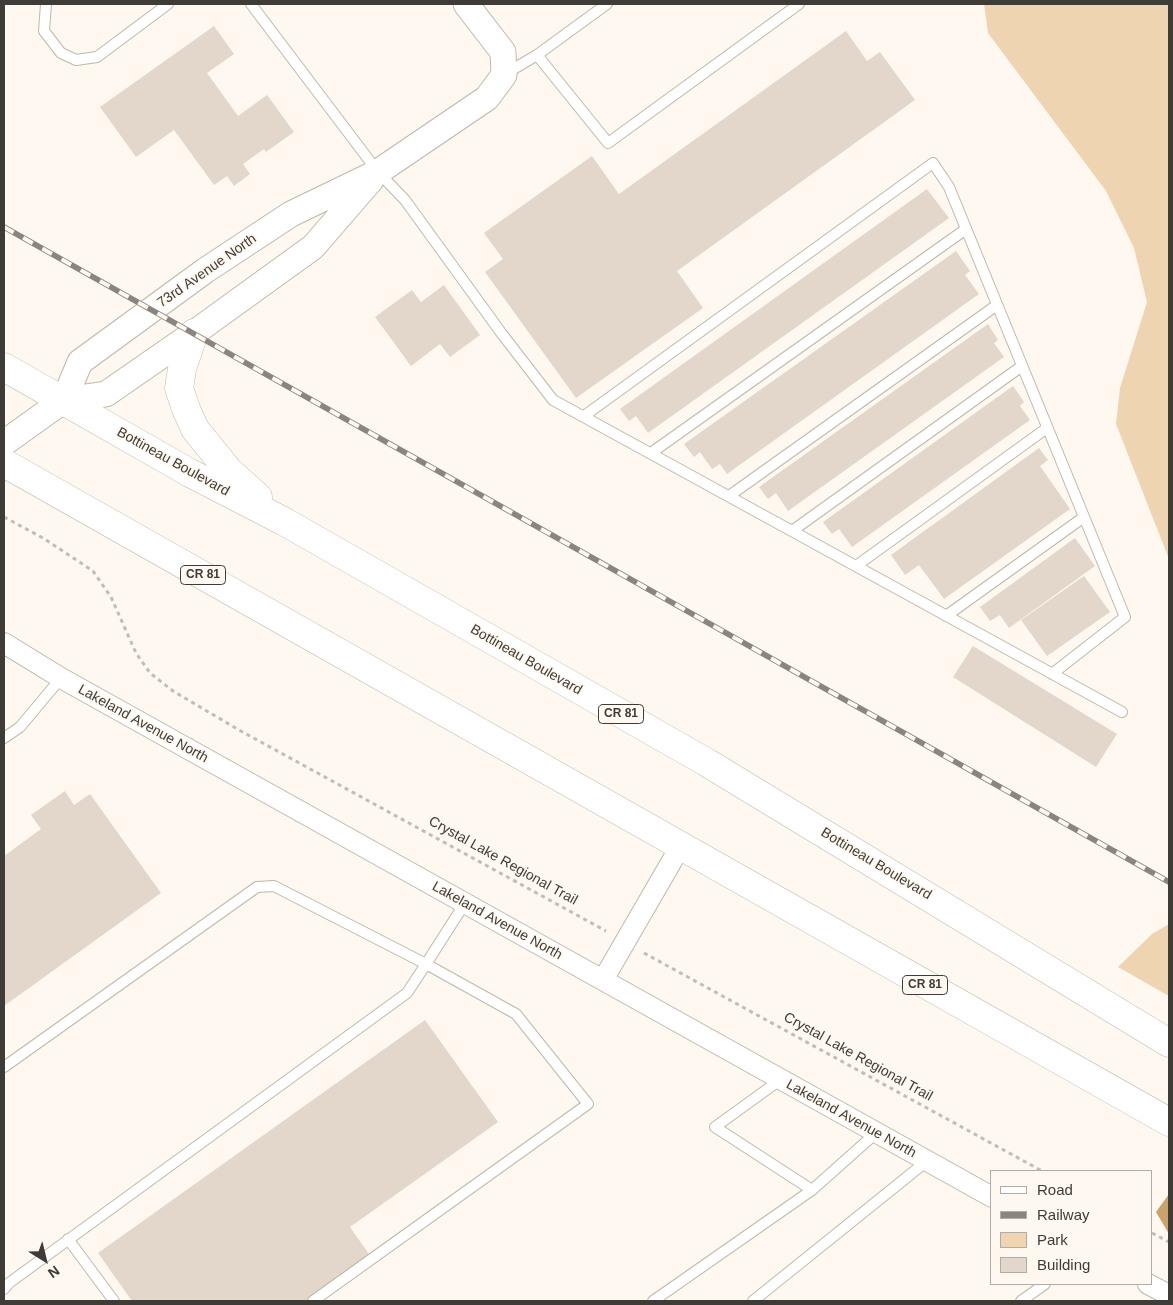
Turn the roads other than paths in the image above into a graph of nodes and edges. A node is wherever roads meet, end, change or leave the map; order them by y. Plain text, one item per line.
1 (46, 4) edge
2 (168, 4) edge
3 (251, 4) edge
4 (466, 4) edge
5 (607, 4) edge
6 (799, 4) edge
7 (537, 55) junction
8 (504, 75) junction
9 (378, 172) junction
10 (966, 229) junction
11 (997, 305) junction
12 (194, 333) junction
13 (1022, 366) junction
14 (4, 367) edge
15 (64, 400) junction
16 (584, 416) junction
17 (1047, 428) junction
18 (4, 443) edge
19 (651, 453) junction
20 (4, 463) edge
21 (729, 496) junction
22 (1084, 517) junction
23 (285, 522) junction
24 (792, 531) junction
25 (856, 566) junction
26 (946, 616) junction
27 (4, 644) edge
28 (1052, 674) junction
29 (61, 678) junction
30 (1122, 712) dead end
31 (4, 738) edge
32 (680, 847) junction
33 (465, 903) junction
34 (426, 964) junction
35 (603, 980) junction
36 (1169, 1043) edge
37 (4, 1067) edge
38 (780, 1080) junction
39 (1169, 1122) edge
40 (876, 1133) junction
41 (928, 1161) junction
42 (812, 1190) junction
43 (990, 1196) edge
44 (68, 1239) junction
45 (1044, 1285) edge
46 (1150, 1285) edge
47 (4, 1289) edge
48 (1169, 1296) edge
49 (114, 1301) edge
50 (313, 1301) edge
51 (652, 1301) edge
52 (753, 1301) edge
53 (1021, 1301) edge

1 - 2 lane
3 - 9 lane
4 - 8 street
5 - 7 lane
6 - 7 lane
7 - 8 lane
8 - 9 street, 73rd Avenue North
9 - 12 street, 73rd Avenue North
9 - 15 street, 73rd Avenue North
9 - 16 lane
10 - 11 lane
10 - 16 lane
10 - 19 lane
11 - 13 lane
11 - 21 lane
12 - 15 street, 73rd Avenue North
12 - 23 highway
13 - 17 lane
13 - 24 lane
14 - 15 highway, Bottineau Boulevard / CR 81
15 - 18 street, 73rd Avenue North
15 - 23 highway, Bottineau Boulevard / CR 81
16 - 19 lane
17 - 22 lane
17 - 25 lane
19 - 21 lane
20 - 32 highway, CR 81
21 - 24 lane
22 - 26 lane
22 - 28 lane
23 - 36 highway, Bottineau Boulevard / CR 81
24 - 25 lane
25 - 26 lane
26 - 28 lane
27 - 29 street, Lakeland Avenue North
28 - 30 lane
29 - 31 lane
29 - 33 street, Lakeland Avenue North
32 - 35 street
32 - 39 highway, CR 81
33 - 34 lane
33 - 35 street, Lakeland Avenue North
34 - 37 lane
34 - 44 lane
34 - 50 lane
35 - 38 street, Lakeland Avenue North
38 - 40 street, Lakeland Avenue North
38 - 42 lane
40 - 41 street, Lakeland Avenue North
40 - 42 lane
41 - 43 street, Lakeland Avenue North
41 - 52 lane
42 - 51 lane
44 - 47 lane
44 - 49 lane
45 - 53 lane
46 - 48 street

